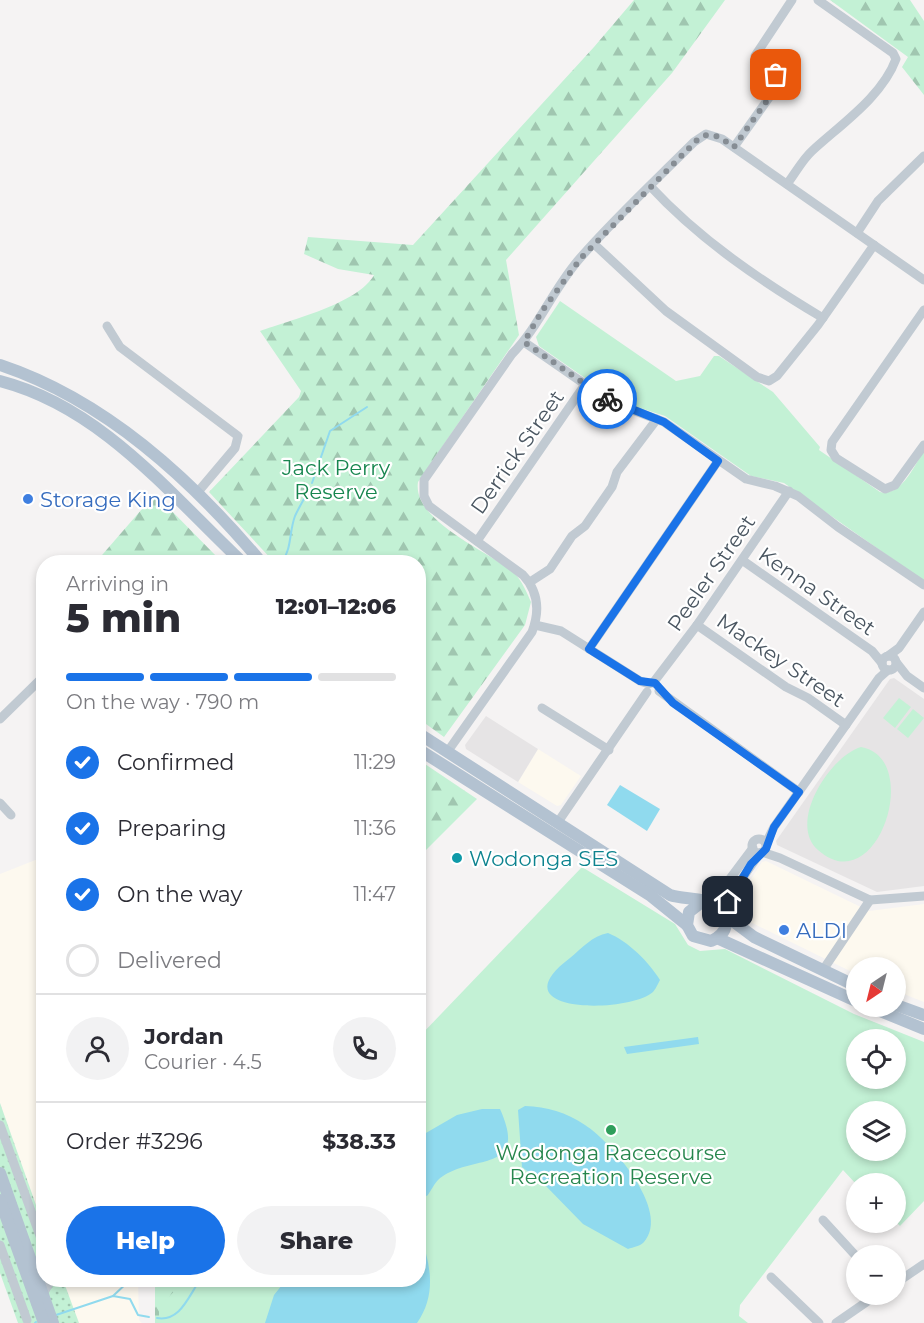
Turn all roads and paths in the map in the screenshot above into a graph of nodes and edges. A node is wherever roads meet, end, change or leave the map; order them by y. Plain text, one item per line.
1 (792, 0) edge
2 (818, 0) edge
3 (734, 147) junction
4 (924, 156) edge
5 (787, 184) junction
6 (650, 186) junction
7 (857, 233) junction
8 (594, 244) junction
9 (874, 245) junction
10 (924, 280) edge
11 (924, 310) edge
12 (823, 318) junction
13 (107, 326) dead end
14 (524, 342) junction
15 (0, 365) edge
16 (0, 381) edge
17 (586, 383) junction
18 (657, 419) junction
19 (924, 445) edge
20 (718, 461) junction
21 (789, 491) junction
22 (197, 493) junction
23 (477, 541) junction
24 (235, 555) edge
25 (255, 555) edge
26 (742, 560) junction
27 (530, 582) junction
28 (924, 585) edge
29 (924, 612) edge
30 (535, 625) junction
31 (697, 625) junction
32 (589, 649) junction
33 (889, 663) junction
34 (36, 684) edge
35 (651, 688) junction
36 (924, 688) edge
37 (542, 708) dead end
38 (0, 718) edge
39 (846, 725) junction
40 (426, 738) edge
41 (609, 750) junction
42 (448, 751) junction
43 (426, 754) edge
44 (441, 763) junction
45 (799, 792) junction
46 (0, 803) edge
47 (534, 806) junction
48 (11, 815) dead end
49 (526, 817) junction
50 (558, 822) junction
51 (761, 847) junction
52 (924, 896) edge
53 (870, 900) junction
54 (706, 901) junction
55 (725, 914) junction
56 (687, 925) junction
57 (717, 938) junction
58 (822, 970) junction
59 (846, 981) edge
60 (846, 996) edge
61 (906, 1009) edge
62 (924, 1015) edge
63 (895, 1017) edge
64 (924, 1029) edge
65 (0, 1125) edge
66 (1, 1184) edge
67 (0, 1200) edge
68 (6, 1216) edge
69 (823, 1220) dead end
70 (36, 1224) edge
71 (0, 1245) edge
72 (846, 1245) edge
73 (924, 1264) edge
74 (11, 1275) junction
75 (906, 1276) edge
76 (771, 1277) dead end
77 (36, 1279) edge
78 (31, 1287) junction
79 (40, 1287) edge
80 (47, 1287) edge
81 (43, 1294) junction
82 (862, 1305) edge
83 (27, 1320) dead end
84 (44, 1323) edge
85 (53, 1323) edge
86 (819, 1323) edge
87 (836, 1323) edge

1 - 3 street
2 - 5 street
3 - 5 street
3 - 6 street
4 - 7 street
5 - 7 street
6 - 8 street
6 - 12 street
7 - 9 street
8 - 12 street
8 - 14 street
9 - 10 street
9 - 12 street
11 - 19 street
13 - 22 street
14 - 17 street
14 - 23 street
15 - 22 main road
16 - 24 main road
17 - 18 street
17 - 23 street, Derrick Street
18 - 20 street
18 - 27 street
20 - 21 street
20 - 32 street
21 - 26 street, Peeler Street
21 - 28 street
22 - 25 main road
23 - 27 street
26 - 31 street, Peeler Street
26 - 33 street, Kenna Street
27 - 30 street
29 - 33 street
30 - 32 street
30 - 42 street
31 - 35 street, Peeler Street
31 - 39 street, Mackey Street
32 - 35 street
33 - 36 street, Kenna Street
33 - 39 street
34 - 38 street
35 - 41 street, Peeler Street
35 - 45 street
37 - 41 street
39 - 45 street
40 - 42 main road
41 - 50 street, Peeler Street
42 - 44 main road
42 - 47 main road
43 - 44 main road
44 - 49 main road
45 - 51 street
46 - 48 street
47 - 49 main road
47 - 50 main road
49 - 56 main road
50 - 54 main road
51 - 53 street
51 - 54 street
51 - 55 street
52 - 53 street
53 - 58 street
54 - 55 main road
54 - 56 main road
55 - 57 main road
55 - 58 main road
56 - 57 main road
57 - 60 main road
58 - 59 main road
61 - 62 main road
63 - 64 main road
65 - 70 street
66 - 68 main road
67 - 68 main road
68 - 77 main road
68 - 78 main road
69 - 72 street
71 - 74 street
73 - 75 street
74 - 78 street
74 - 83 street
76 - 86 street
78 - 84 main road
79 - 81 main road
80 - 81 street
81 - 85 main road
82 - 87 street

